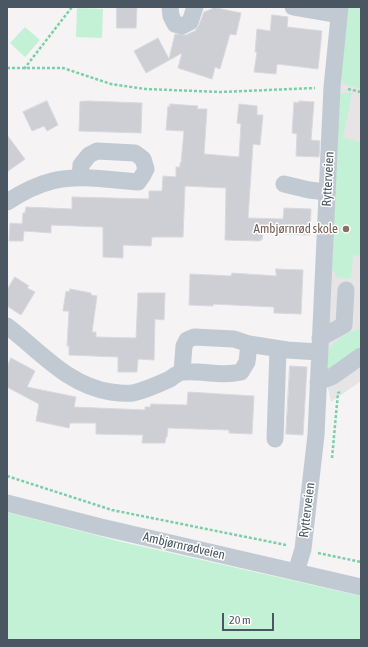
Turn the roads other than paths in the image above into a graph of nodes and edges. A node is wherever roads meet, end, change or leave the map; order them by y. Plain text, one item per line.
1 (170, 7) edge
2 (195, 7) edge
3 (293, 7) edge
4 (339, 11) edge
5 (80, 178) dead end
6 (284, 184) dead end
7 (327, 192) junction
8 (7, 202) edge
9 (346, 290) dead end
10 (7, 326) edge
11 (249, 344) junction
12 (320, 345) junction
13 (278, 349) junction
14 (361, 356) edge
15 (182, 372) junction
16 (318, 382) junction
17 (275, 439) dead end
18 (7, 503) edge
19 (296, 572) junction
20 (361, 588) edge

1 - 2 street
3 - 4 street
4 - 7 street, Rytterveien
5 - 8 street
6 - 7 street
7 - 12 street, Rytterveien
9 - 12 street
10 - 15 street
11 - 13 street
11 - 15 street
11 - 15 street
12 - 13 street
12 - 16 street, Rytterveien
13 - 17 street
14 - 16 street
16 - 19 street, Rytterveien
18 - 19 street, Ambjørnrødveien
19 - 20 street, Ambjørnrødveien

